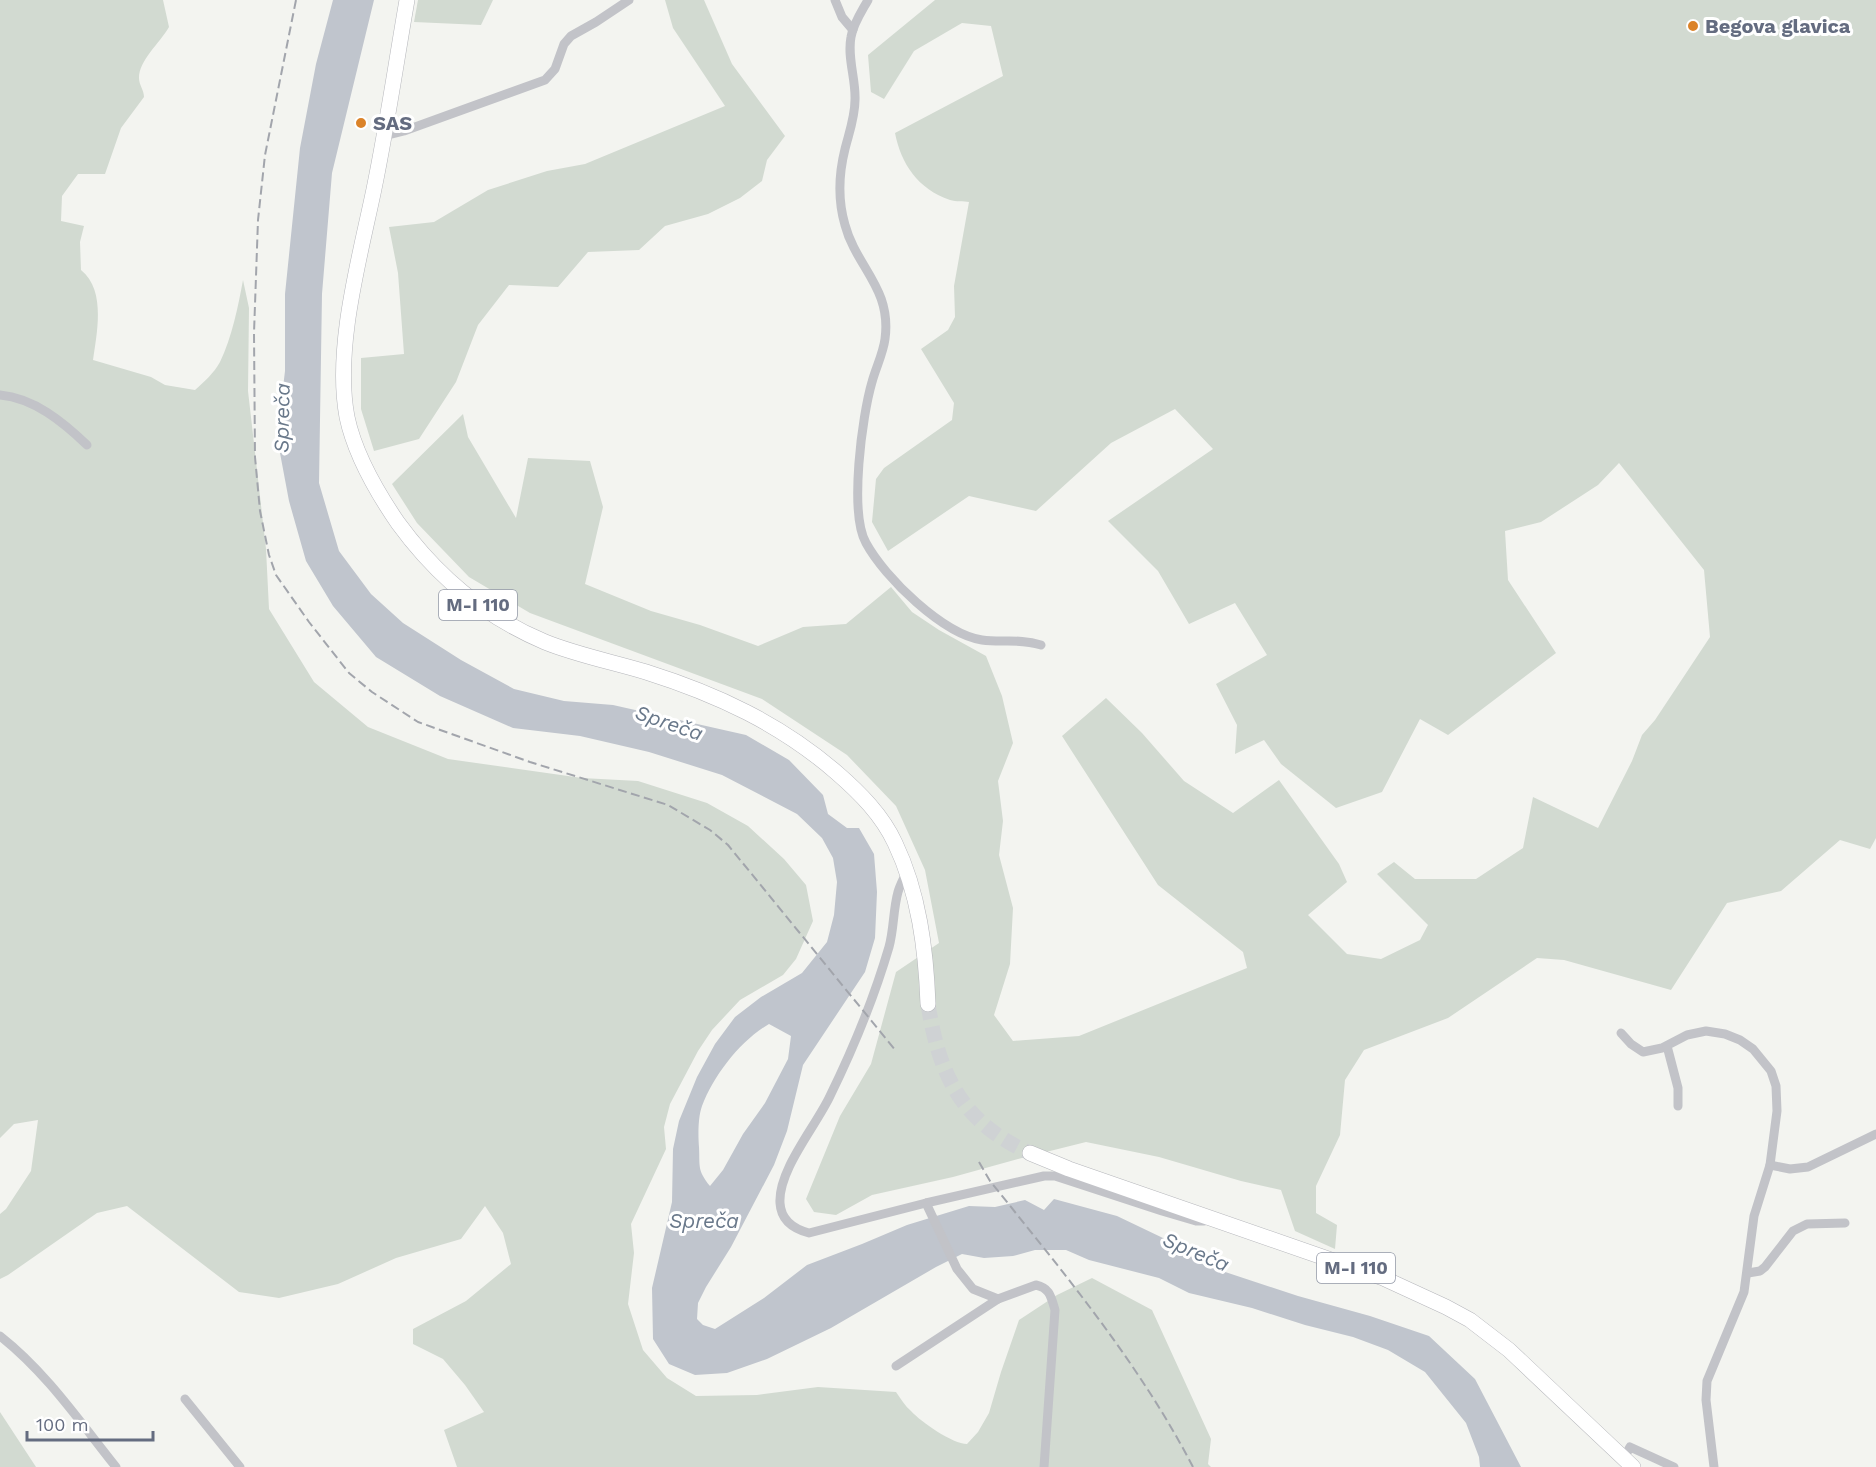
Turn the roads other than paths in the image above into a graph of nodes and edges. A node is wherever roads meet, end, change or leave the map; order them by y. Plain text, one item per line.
1 (407, 0) edge
2 (629, 0) edge
3 (835, 0) edge
4 (868, 0) edge
5 (853, 30) junction
6 (385, 134) junction
7 (0, 395) edge
8 (87, 445) dead end
9 (1041, 645) dead end
10 (907, 871) junction
11 (928, 1004) tunnel mouth
12 (1621, 1033) dead end
13 (1667, 1046) junction
14 (1678, 1106) dead end
15 (1876, 1134) edge
16 (1030, 1153) tunnel mouth
17 (1770, 1165) junction
18 (928, 1207) junction
19 (1210, 1217) junction
20 (1845, 1223) dead end
21 (1748, 1273) junction
22 (998, 1299) junction
23 (0, 1336) edge
24 (896, 1366) dead end
25 (185, 1399) dead end
26 (1628, 1463) edge
27 (116, 1467) edge
28 (240, 1467) edge
29 (1044, 1467) edge
30 (1674, 1467) edge
31 (1714, 1467) edge

1 - 6 main road, M-I 110
2 - 6 street
3 - 5 street
4 - 5 street
5 - 9 street
6 - 10 main road, M-I 110
7 - 8 street
10 - 11 main road, M-I 110
10 - 18 street
12 - 13 street
13 - 14 street
13 - 17 street
15 - 17 street
16 - 19 main road, M-I 110
17 - 21 street
18 - 19 street
18 - 22 street
19 - 26 main road, M-I 110
20 - 21 street
21 - 31 street
22 - 24 street
22 - 29 street
23 - 27 street
25 - 28 street
26 - 30 street

